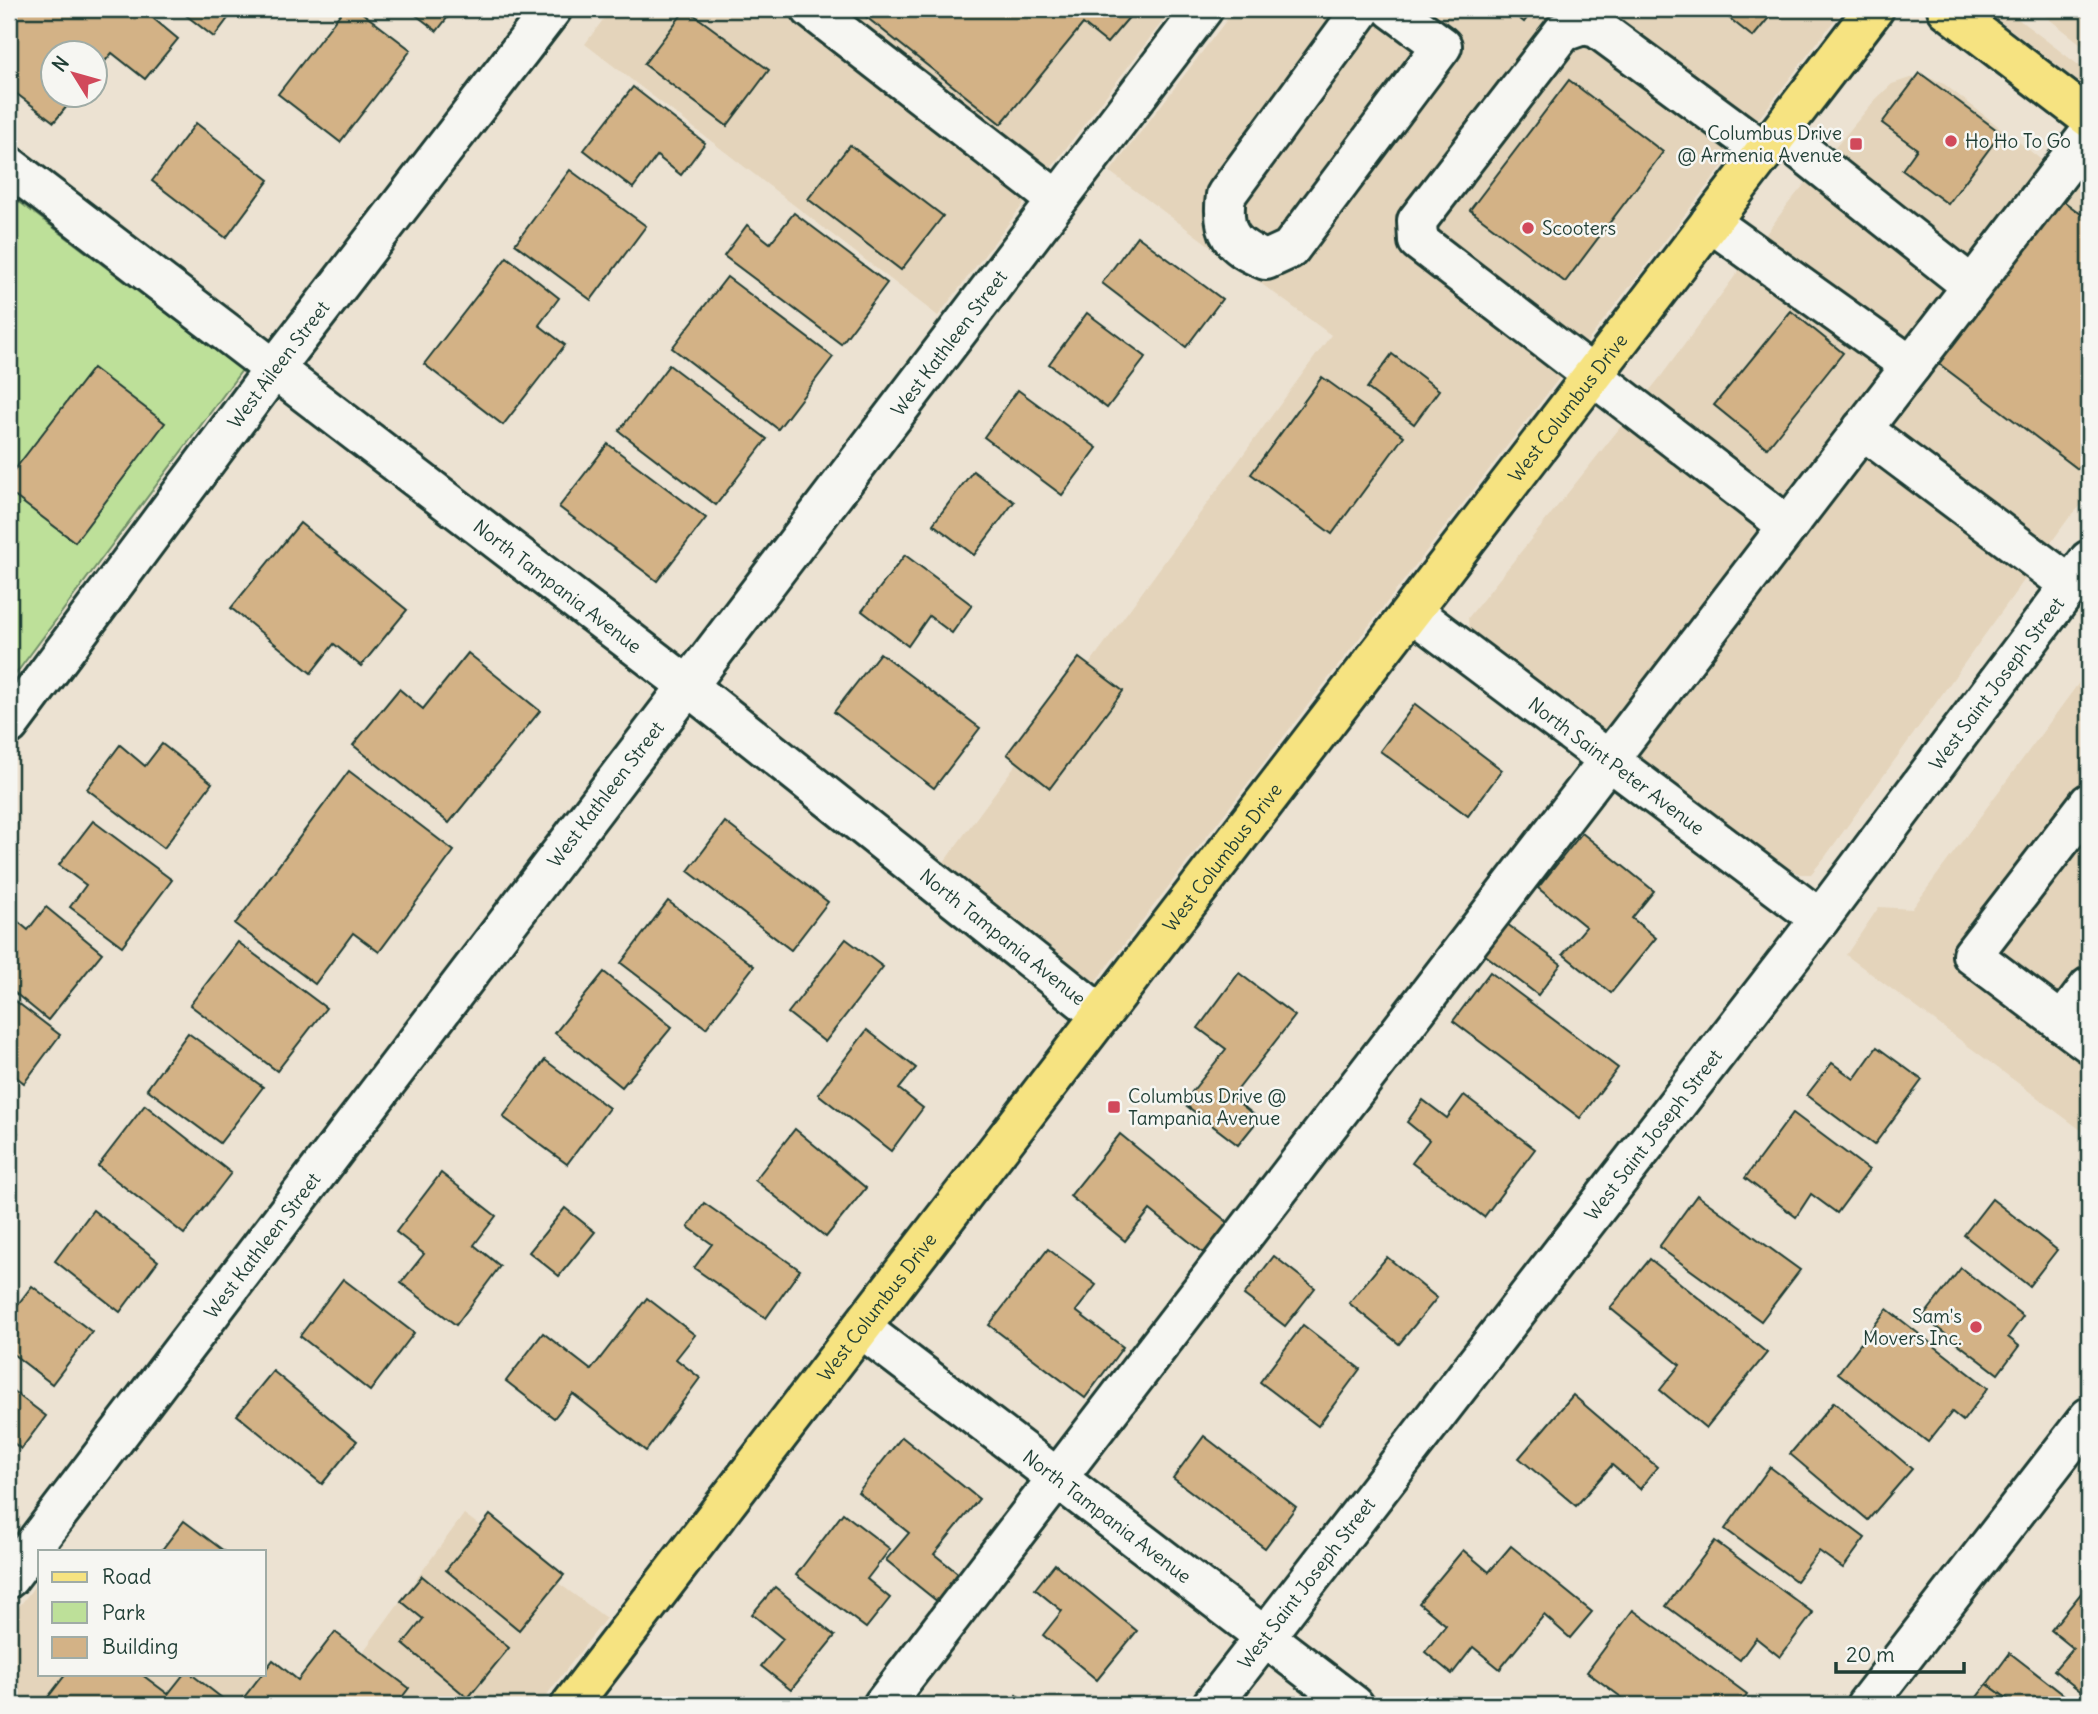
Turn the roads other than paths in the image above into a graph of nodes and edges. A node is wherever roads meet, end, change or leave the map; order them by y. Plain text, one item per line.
1 (552, 9) edge
2 (811, 9) edge
3 (1203, 9) edge
4 (1362, 9) edge
5 (1392, 9) edge
6 (1874, 9) edge
7 (1947, 9) edge
8 (2089, 118) edge
9 (2089, 134) edge
10 (1772, 142) junction
11 (9, 166) edge
12 (1057, 200) junction
13 (1710, 222) junction
14 (1972, 286) junction
15 (1911, 366) junction
16 (275, 368) junction
17 (1592, 377) junction
18 (1862, 429) junction
19 (1788, 526) junction
20 (2080, 572) edge
21 (1412, 612) junction
22 (688, 686) junction
23 (9, 725) edge
24 (1608, 759) junction
25 (2089, 803) edge
26 (1820, 919) junction
27 (2089, 988) edge
28 (1101, 1015) junction
29 (2076, 1033) edge
30 (861, 1328) junction
31 (2089, 1417) edge
32 (1059, 1478) junction
33 (9, 1578) edge
34 (1265, 1636) junction
35 (571, 1705) edge
36 (883, 1705) edge
37 (1212, 1705) edge
38 (1354, 1705) edge
39 (1866, 1705) edge

1 - 16 street, West Aileen Street
2 - 12 street
3 - 12 street, West Kathleen Street
4 - 5 street
6 - 10 main road, West Columbus Drive
7 - 8 main road
9 - 14 street
10 - 13 main road, West Columbus Drive
10 - 14 street
10 - 17 street
11 - 16 street, North Tampania Avenue
12 - 22 street, West Kathleen Street
13 - 15 street
13 - 17 main road, West Columbus Drive
14 - 15 street
15 - 18 street
16 - 22 street, North Tampania Avenue
16 - 23 street, West Aileen Street
17 - 19 street
17 - 21 main road, West Columbus Drive
18 - 19 street
18 - 20 street
19 - 24 street
20 - 26 street, West Saint Joseph Street
21 - 24 street, North Saint Peter Avenue
21 - 28 main road, West Columbus Drive
22 - 28 street, North Tampania Avenue
22 - 33 street, West Kathleen Street
24 - 26 street, North Saint Peter Avenue
24 - 32 street
25 - 29 street
26 - 34 street, West Saint Joseph Street
27 - 29 street
28 - 30 main road, West Columbus Drive
30 - 32 street, North Tampania Avenue
30 - 35 main road, West Columbus Drive
31 - 39 street
32 - 34 street, North Tampania Avenue
32 - 36 street
34 - 37 street, West Saint Joseph Street
34 - 38 street, North Tampania Avenue

